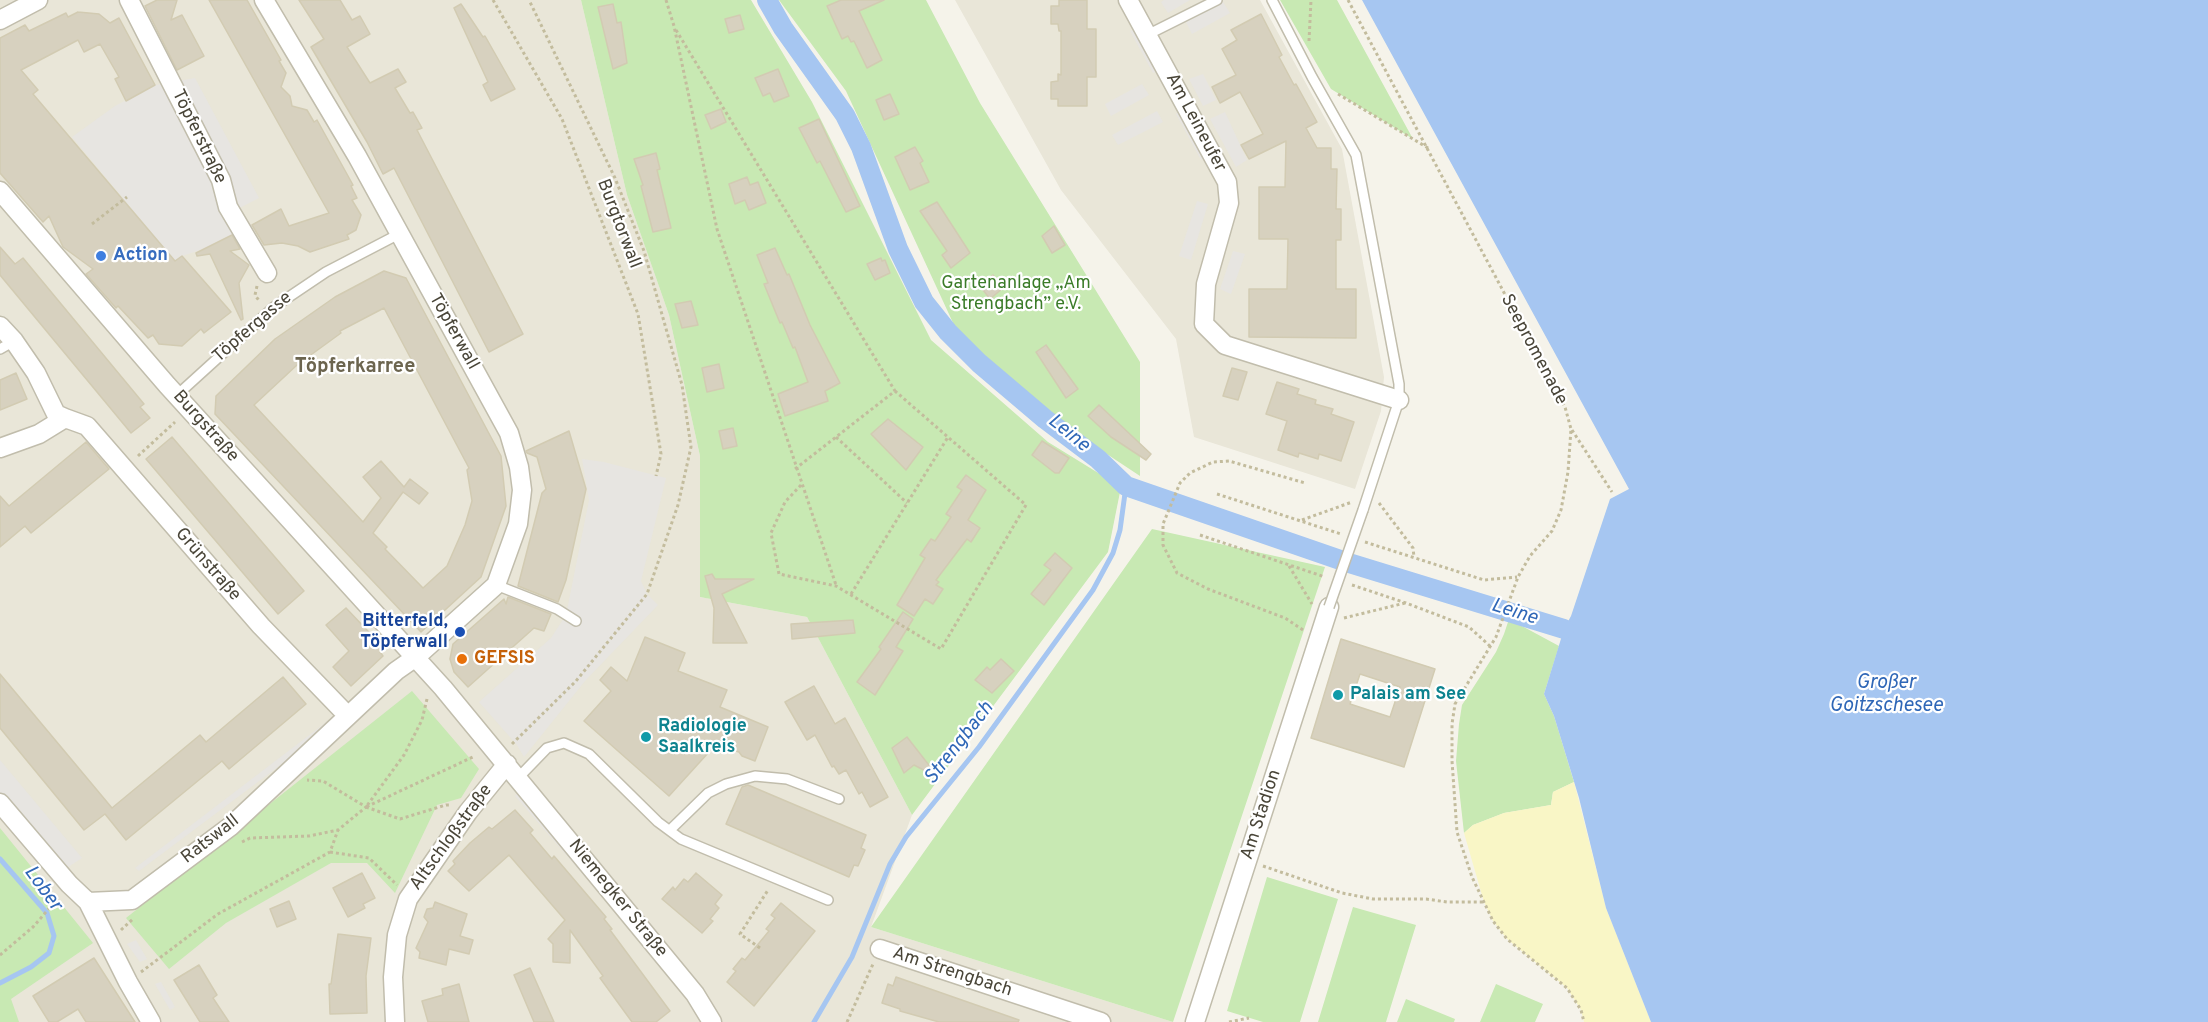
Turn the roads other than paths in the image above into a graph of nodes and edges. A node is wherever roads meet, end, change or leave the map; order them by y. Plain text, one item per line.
1 (38, 0) edge
2 (129, 0) edge
3 (264, 0) edge
4 (1128, 0) edge
5 (1217, 0) edge
6 (1272, 0) edge
7 (0, 20) edge
8 (1147, 35) junction
9 (0, 191) edge
10 (399, 234) junction
11 (267, 273) road end
12 (0, 326) edge
13 (7, 345) edge
14 (1399, 400) junction
15 (182, 402) junction
16 (65, 418) junction
17 (0, 448) edge
18 (496, 585) junction
19 (1329, 607) joint
20 (576, 621) dead end
21 (416, 657) junction
22 (348, 716) junction
23 (509, 766) junction
24 (839, 800) dead end
25 (0, 803) edge
26 (670, 830) junction
27 (828, 900) dead end
28 (88, 902) junction
29 (880, 949) road end
30 (151, 1022) edge
31 (395, 1022) edge
32 (712, 1022) edge
33 (1101, 1022) edge
34 (1194, 1022) edge

1 - 7 street
2 - 11 street, Töpferstraße
3 - 10 street, Töpferwall
4 - 8 street, Am Leineufer
5 - 8 lane
6 - 14 lane
8 - 14 street, Am Leineufer
9 - 15 street, Burgstraße
10 - 15 lane, Töpfergasse
10 - 18 street, Töpferwall
12 - 13 street, Grünstraße
13 - 16 street, Grünstraße
14 - 19 lane, bridge
15 - 21 street, Burgstraße
16 - 17 street
16 - 22 street, Grünstraße
18 - 20 lane
18 - 21 street, Töpferwall
19 - 34 street, Am Stadion
21 - 22 street, Ratswall
21 - 23 street, Niemegker Straße
22 - 28 street, Ratswall
23 - 26 lane
23 - 31 street, Altschloßstraße
23 - 32 street, Niemegker Straße
24 - 26 lane
25 - 28 street
26 - 27 lane
28 - 30 street
29 - 33 street, Am Strengbach

